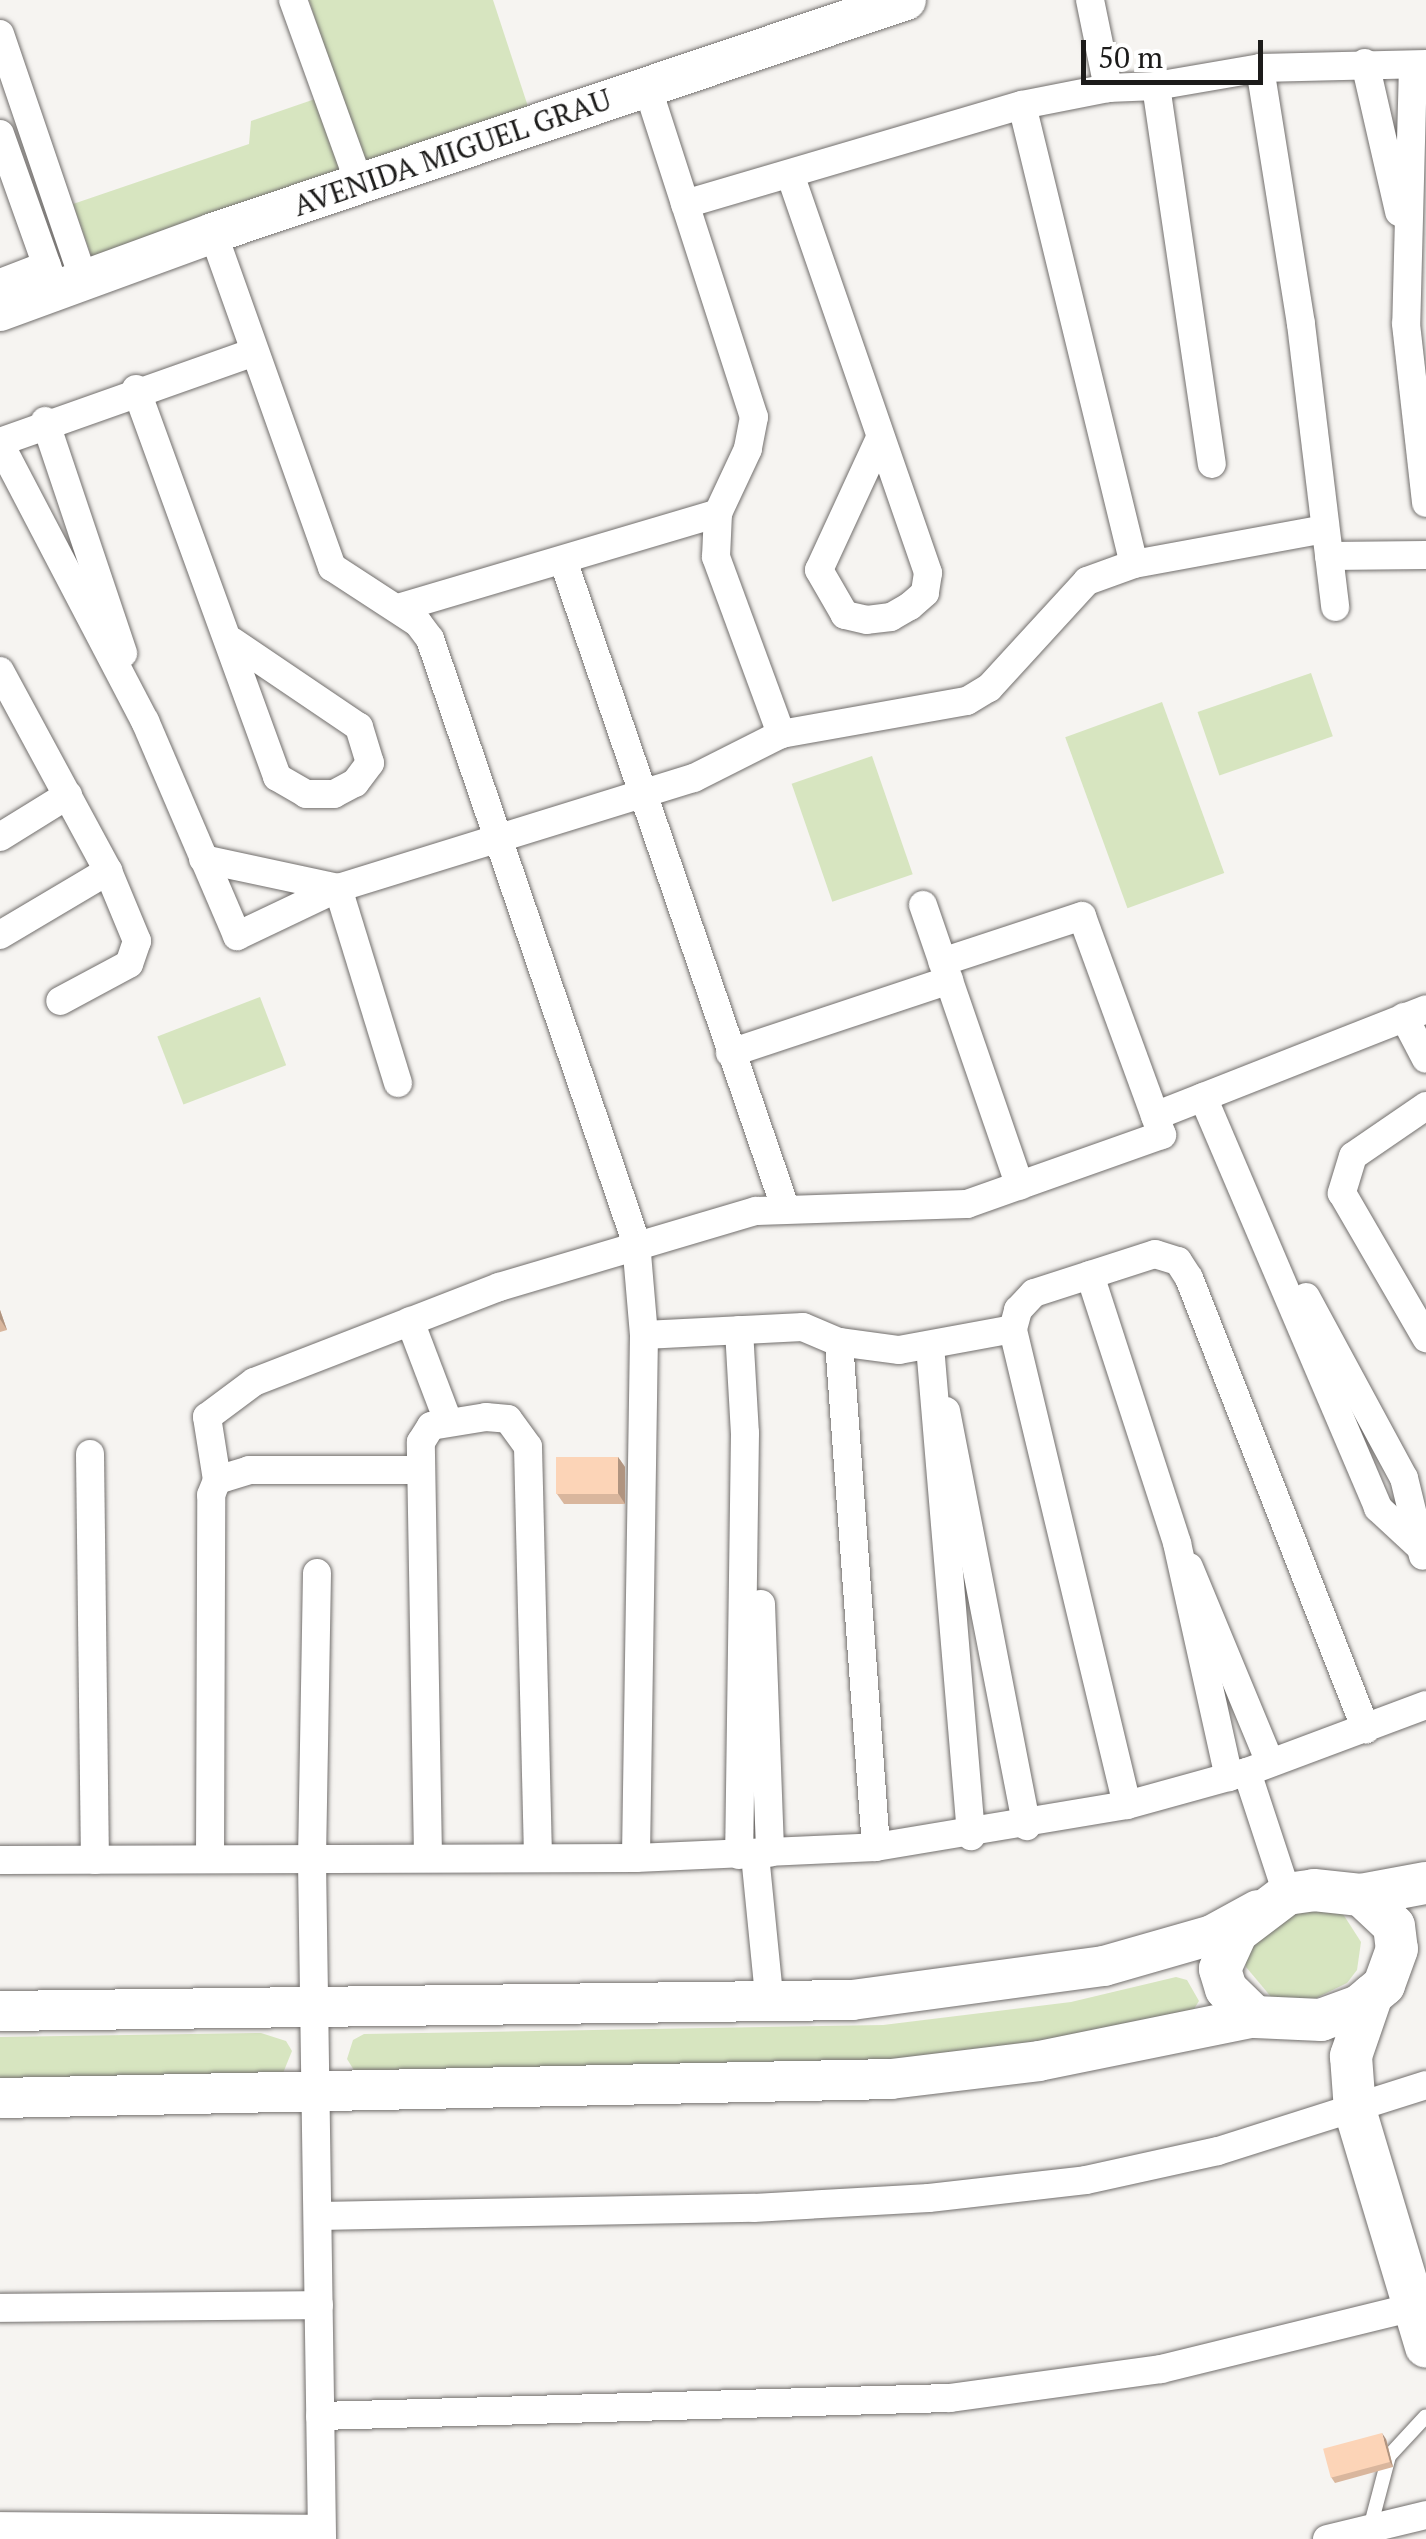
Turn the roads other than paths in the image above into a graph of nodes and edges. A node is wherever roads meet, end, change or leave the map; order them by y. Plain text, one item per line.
1 (292, 0) edge
2 (906, 0) edge
3 (1090, 0) edge
4 (0, 34) edge
5 (1365, 63) junction
6 (1419, 65) edge
7 (1260, 68) junction
8 (646, 86) junction
9 (1156, 86) junction
10 (1108, 88) junction
11 (1022, 105) junction
12 (0, 134) edge
13 (790, 174) junction
14 (360, 185) junction
15 (685, 204) junction
16 (213, 233) junction
17 (1408, 249) junction
18 (63, 279) junction
19 (0, 283) edge
20 (0, 312) edge
21 (251, 353) junction
22 (136, 389) junction
23 (46, 421) junction
24 (880, 438) junction
25 (0, 443) edge
26 (1212, 464) dead end
27 (1426, 503) edge
28 (718, 513) junction
29 (1327, 543) junction
30 (1426, 555) edge
31 (564, 563) junction
32 (1134, 564) junction
33 (1336, 607) dead end
34 (398, 608) junction
35 (232, 641) junction
36 (0, 671) edge
37 (144, 721) junction
38 (780, 734) junction
39 (639, 791) junction
40 (68, 795) junction
41 (0, 837) edge
42 (498, 840) junction
43 (203, 859) junction
44 (108, 872) junction
45 (338, 888) junction
46 (923, 905) dead end
47 (0, 934) edge
48 (946, 971) junction
49 (60, 1001) dead end
50 (1415, 1013) edge
51 (730, 1053) junction
52 (1426, 1058) edge
53 (398, 1083) dead end
54 (1203, 1097) junction
55 (1426, 1106) edge
56 (1154, 1116) junction
57 (1020, 1186) junction
58 (785, 1207) junction
59 (636, 1242) junction
60 (1090, 1275) junction
61 (410, 1320) junction
62 (739, 1330) junction
63 (1013, 1330) junction
64 (644, 1335) junction
65 (1426, 1338) edge
66 (839, 1342) junction
67 (930, 1346) junction
68 (448, 1421) junction
69 (90, 1454) dead end
70 (420, 1470) junction
71 (218, 1480) junction
72 (1177, 1543) junction
73 (1422, 1554) edge
74 (317, 1573) dead end
75 (1426, 1706) edge
76 (1366, 1730) junction
77 (1249, 1771) junction
78 (1127, 1805) junction
79 (1027, 1826) junction
80 (970, 1836) junction
81 (876, 1847) junction
82 (538, 1854) junction
83 (755, 1854) junction
84 (428, 1856) junction
85 (636, 1858) junction
86 (210, 1859) junction
87 (0, 1860) edge
88 (95, 1860) junction
89 (312, 1860) junction
90 (1426, 1882) edge
91 (1361, 1894) junction
92 (1276, 1900) junction
93 (1426, 1960) edge
94 (1378, 1990) junction
95 (770, 2004) junction
96 (318, 2006) junction
97 (0, 2011) edge
98 (1267, 2020) junction
99 (1426, 2085) edge
100 (320, 2094) junction
101 (0, 2098) edge
102 (1355, 2110) junction
103 (318, 2216) junction
104 (319, 2305) junction
105 (0, 2308) edge
106 (1422, 2320) edge
107 (320, 2416) junction
108 (1426, 2416) edge
109 (1426, 2515) edge
110 (0, 2526) edge
111 (1370, 2529) junction
112 (321, 2534) edge
113 (1328, 2539) edge

1 - 14 street
2 - 8 main road, AVENIDA MIGUEL GRAU
3 - 10 street
4 - 18 street
5 - 6 street
5 - 7 street
5 - 17 street
6 - 17 street
7 - 9 street
7 - 29 street
8 - 14 main road, AVENIDA MIGUEL GRAU
8 - 15 street
9 - 10 street
9 - 26 street
10 - 11 street
11 - 13 street
11 - 32 street
12 - 18 street
13 - 15 street
13 - 24 street
14 - 16 main road, AVENIDA MIGUEL GRAU
15 - 28 street
16 - 18 main road, AVENIDA MIGUEL GRAU
16 - 21 street
17 - 27 street
18 - 19 street
18 - 20 main road, AVENIDA MIGUEL GRAU
21 - 22 street
21 - 34 street
22 - 23 street
22 - 35 street
23 - 25 street
23 - 37 street
24 - 24 street
25 - 37 street
28 - 31 street
28 - 38 street
29 - 30 street
29 - 32 street
29 - 33 street
31 - 34 street
31 - 39 street
32 - 38 street
34 - 42 street
35 - 35 street
36 - 40 street
37 - 43 street
38 - 39 street
39 - 42 street
39 - 51 street
40 - 41 street
40 - 44 street
42 - 45 street
42 - 59 street
43 - 45 street
43 - 45 street
44 - 47 street
44 - 49 street
45 - 53 street
46 - 48 street
48 - 51 street
48 - 56 street
48 - 57 street
50 - 52 street
50 - 54 street
51 - 58 street
54 - 56 street
54 - 73 street
55 - 65 street
56 - 57 street
57 - 58 street
58 - 59 street
59 - 61 street
59 - 64 street
60 - 63 street
60 - 72 street
60 - 76 street
61 - 68 street
61 - 71 street
62 - 64 street
62 - 66 street
62 - 83 street
63 - 67 street
63 - 78 street
64 - 85 street
66 - 67 street
66 - 81 street
67 - 79 street
67 - 80 street
68 - 70 street
68 - 82 street
69 - 88 street
70 - 71 street
70 - 84 street
71 - 86 street
72 - 77 street
72 - 77 street
74 - 89 street
75 - 76 street
76 - 77 street
77 - 78 street
77 - 92 street
78 - 79 street
79 - 80 street
80 - 81 street
81 - 83 street
82 - 84 street
82 - 85 street
83 - 85 street
83 - 95 street
84 - 89 street
86 - 88 street
86 - 89 street
87 - 88 street
89 - 96 street
90 - 91 main road
91 - 92 main road
91 - 94 main road
92 - 95 main road
92 - 98 main road
93 - 94 main road
94 - 98 main road
94 - 102 main road
95 - 96 main road
96 - 97 main road
96 - 100 street
98 - 100 main road
98 - 102 main road
99 - 102 street
100 - 101 main road
100 - 103 street
102 - 103 street
102 - 106 main road
103 - 104 street
104 - 105 street
104 - 107 street
106 - 107 street
107 - 112 street
108 - 111 lane
109 - 111 street
110 - 112 street
111 - 113 street

